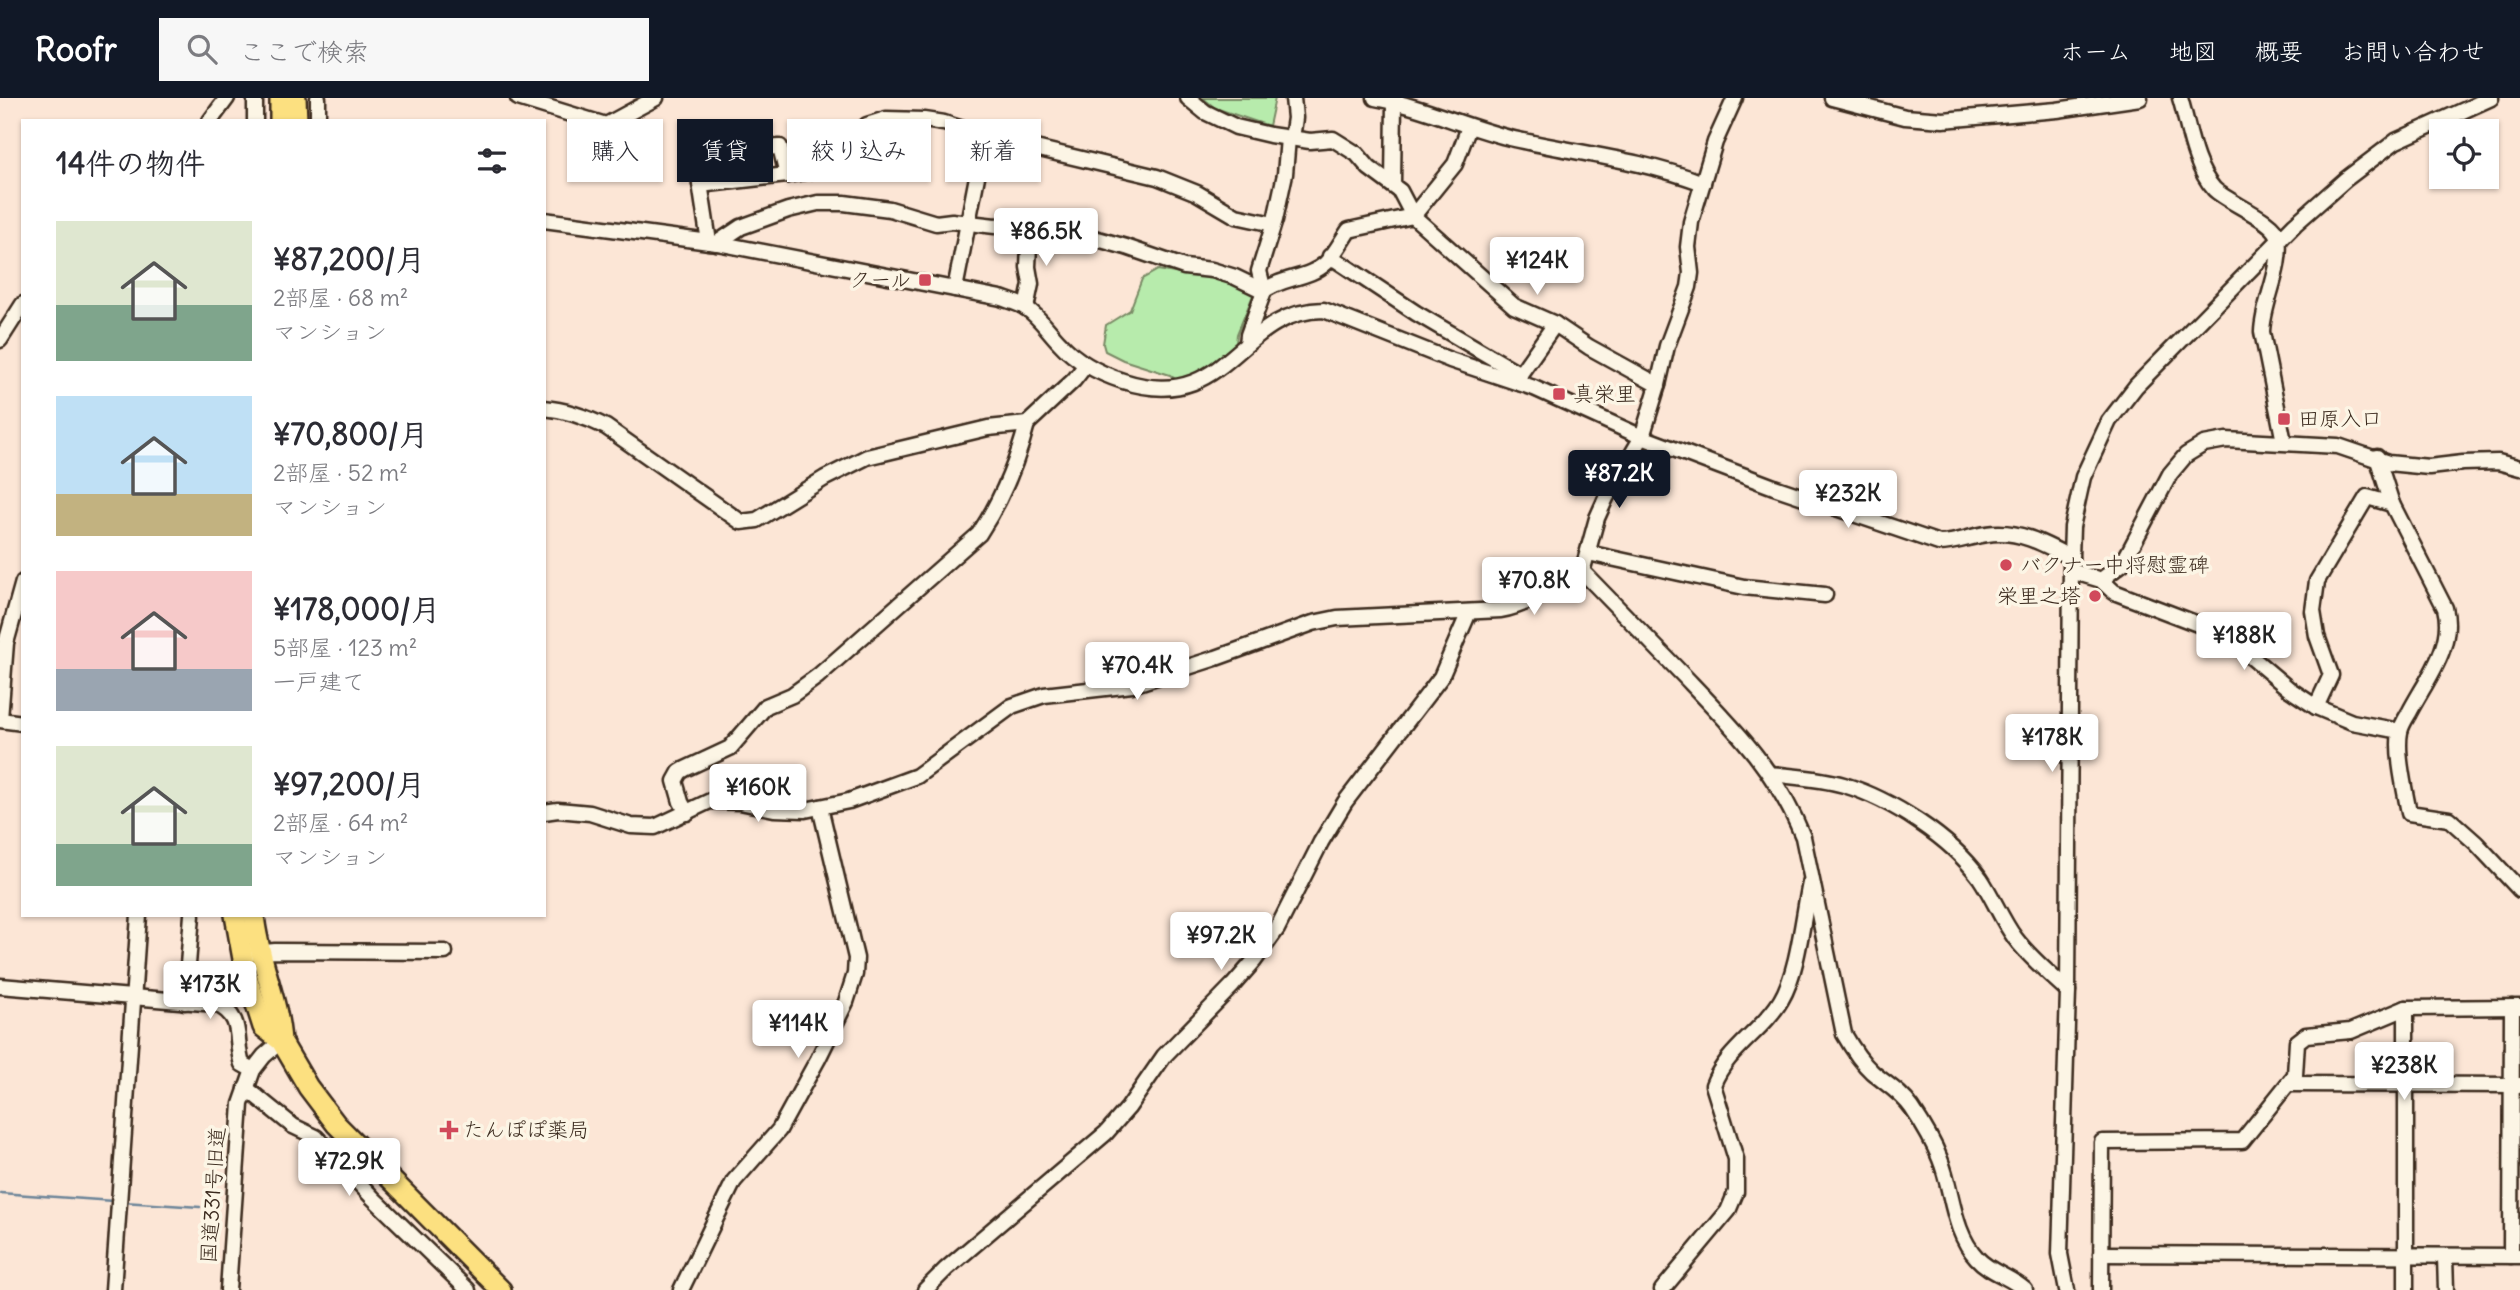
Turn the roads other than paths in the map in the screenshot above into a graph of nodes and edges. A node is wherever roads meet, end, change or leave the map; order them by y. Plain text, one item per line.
1 (227, 98) edge
2 (255, 98) edge
3 (279, 98) edge
4 (296, 98) edge
5 (318, 98) edge
6 (518, 98) edge
7 (656, 98) edge
8 (1188, 98) edge
9 (1293, 98) edge
10 (1375, 98) edge
11 (1735, 98) edge
12 (1832, 98) edge
13 (2140, 98) edge
14 (2180, 98) edge
15 (2491, 98) edge
16 (1394, 101) junction
17 (211, 119) edge
18 (255, 119) edge
19 (280, 119) edge
20 (297, 119) edge
21 (318, 119) edge
22 (1469, 127) junction
23 (1290, 138) junction
24 (1041, 149) edge
25 (787, 175) joint
26 (976, 182) edge
27 (1703, 183) junction
28 (700, 185) junction
29 (1393, 186) junction
30 (1413, 216) junction
31 (546, 220) edge
32 (1030, 223) junction
33 (968, 224) junction
34 (1273, 224) junction
35 (2278, 241) junction
36 (713, 243) junction
37 (1330, 256) junction
38 (956, 289) junction
39 (1264, 291) junction
40 (21, 306) edge
41 (1026, 308) junction
42 (1555, 324) junction
43 (0, 340) edge
44 (1247, 344) junction
45 (1085, 366) junction
46 (1520, 378) junction
47 (1658, 385) junction
48 (546, 408) edge
49 (1027, 424) junction
50 (1642, 437) junction
51 (2284, 442) junction
52 (2377, 457) junction
53 (2520, 468) edge
54 (2392, 504) junction
55 (1588, 553) junction
56 (2071, 564) junction
57 (1581, 570) junction
58 (2101, 580) junction
59 (21, 588) edge
60 (1825, 595) dead end
61 (1469, 612) junction
62 (3, 643) edge
63 (2316, 707) junction
64 (0, 720) edge
65 (21, 723) edge
66 (2400, 731) junction
67 (1770, 774) junction
68 (820, 807) junction
69 (546, 812) edge
70 (687, 813) junction
71 (1811, 878) junction
72 (2520, 890) edge
73 (139, 917) edge
74 (192, 917) edge
75 (236, 917) edge
76 (254, 917) edge
77 (445, 952) dead end
78 (251, 954) junction
79 (0, 986) edge
80 (2068, 991) junction
81 (133, 997) junction
82 (185, 1002) junction
83 (2516, 1007) edge
84 (2406, 1008) junction
85 (281, 1041) junction
86 (253, 1070) junction
87 (2288, 1084) junction
88 (2406, 1084) junction
89 (2516, 1085) edge
90 (246, 1088) junction
91 (2101, 1254) junction
92 (2406, 1255) junction
93 (2445, 1256) junction
94 (2515, 1256) edge
95 (113, 1290) edge
96 (228, 1290) edge
97 (468, 1290) edge
98 (501, 1290) edge
99 (681, 1290) edge
100 (925, 1290) edge
101 (1662, 1290) edge
102 (2025, 1290) edge
103 (2067, 1290) edge
104 (2101, 1290) edge
105 (2406, 1290) edge
106 (2446, 1290) edge

1 - 17 street
2 - 18 street
3 - 19 highway
4 - 20 highway
5 - 21 street
6 - 7 street
8 - 23 street
9 - 23 street
10 - 16 street
11 - 27 street
12 - 13 street
14 - 35 street
15 - 35 street
16 - 22 street
16 - 29 street
22 - 27 street
22 - 30 street
23 - 29 street
23 - 34 street
24 - 34 street
25 - 28 street
25 - 28 street
26 - 33 street
27 - 47 street
28 - 36 street
29 - 30 street
30 - 37 street
30 - 42 street
31 - 36 street
32 - 33 street
32 - 39 street
32 - 41 street
33 - 36 street
33 - 38 street
34 - 39 street
35 - 51 street
35 - 56 street
36 - 38 street
37 - 39 street
37 - 46 street
38 - 41 street
39 - 44 street
40 - 43 street
41 - 45 street
42 - 46 street
42 - 47 street
44 - 45 street
44 - 46 street
45 - 49 street
46 - 50 street
47 - 50 street
48 - 49 street
49 - 70 street
50 - 55 street
50 - 56 street
51 - 52 street
51 - 58 street
52 - 53 street
52 - 54 street
54 - 63 street
54 - 66 street
55 - 57 street
55 - 60 street
56 - 58 street
56 - 80 street
57 - 61 street
57 - 67 street
58 - 63 street
59 - 62 street
61 - 68 street
61 - 100 street
62 - 64 street
63 - 66 street
64 - 65 street
66 - 72 street
67 - 71 street
67 - 80 street
68 - 70 street
68 - 99 street
69 - 70 street
71 - 101 street
71 - 102 street
73 - 81 street
74 - 82 street
75 - 78 highway
76 - 78 highway
77 - 78 street
78 - 85 highway
79 - 81 street
80 - 103 street
81 - 82 street
81 - 95 street
82 - 86 street
83 - 84 street
83 - 89 street
84 - 87 street
84 - 88 street
85 - 86 street
85 - 98 highway
86 - 90 street, 国道331号旧道
87 - 88 street
87 - 91 street
88 - 89 street
88 - 92 street
89 - 94 street
90 - 96 street, 国道331号旧道
90 - 97 street
91 - 92 street
91 - 104 street
92 - 93 street
92 - 105 street
93 - 94 street
93 - 106 street

